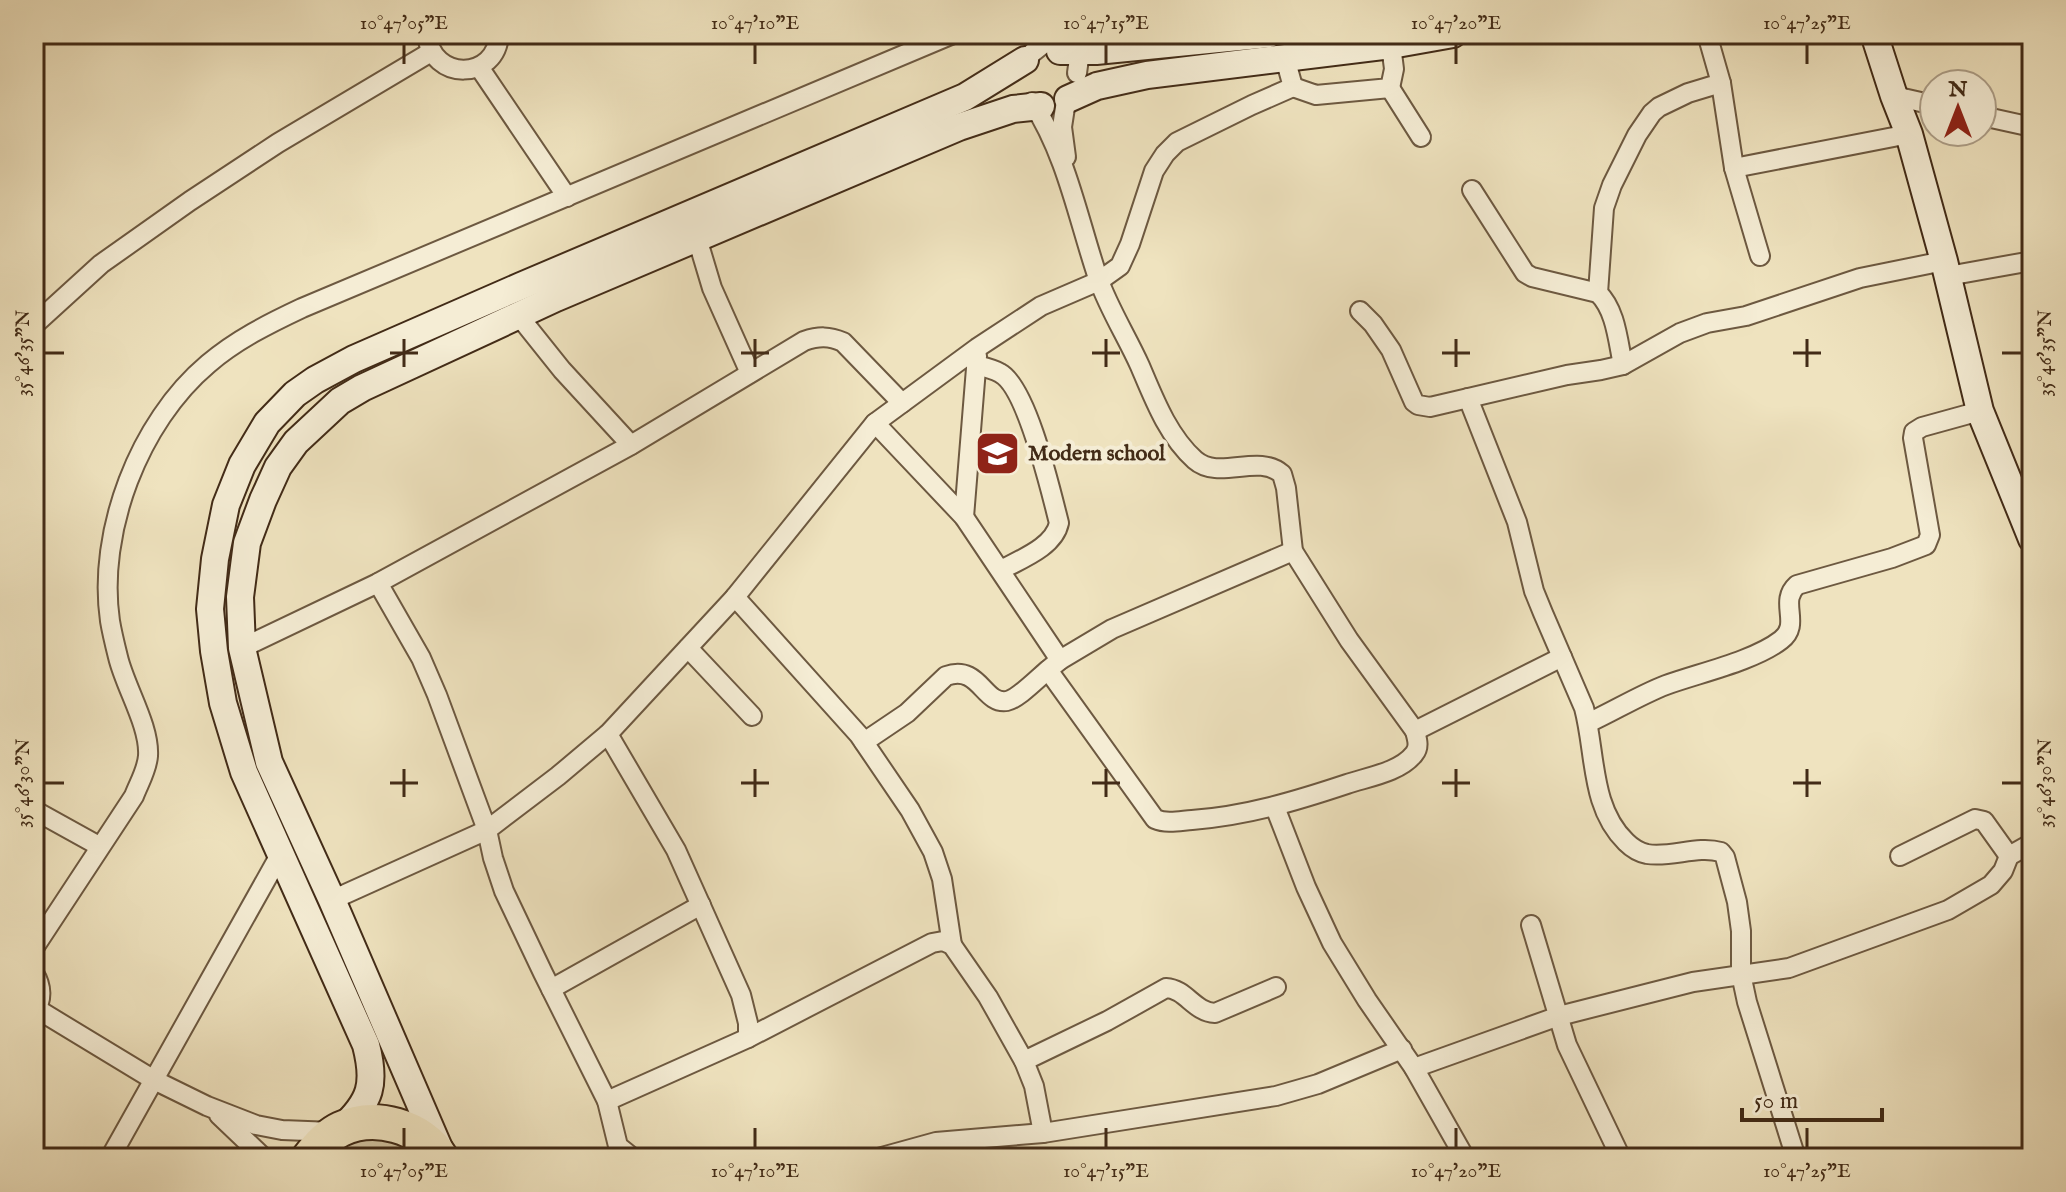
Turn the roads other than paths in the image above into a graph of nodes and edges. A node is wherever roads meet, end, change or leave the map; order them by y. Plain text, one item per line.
1 (499, 34) edge
2 (953, 34) edge
3 (1182, 34) edge
4 (1269, 34) edge
5 (1453, 34) edge
6 (1707, 34) edge
7 (1874, 34) edge
8 (1223, 40) junction
9 (429, 43) edge
10 (1391, 45) junction
11 (1072, 48) edge
12 (1028, 56) junction
13 (1285, 58) junction
14 (479, 67) junction
15 (1721, 83) junction
16 (1293, 87) junction
17 (1390, 88) junction
18 (1894, 96) junction
19 (1918, 101) edge
20 (1048, 103) junction
21 (1998, 120) edge
22 (2032, 127) edge
23 (1909, 134) junction
24 (1421, 137) dead end
25 (1734, 168) junction
26 (1069, 179) junction
27 (1472, 190) dead end
28 (567, 197) junction
29 (697, 238) junction
30 (1760, 256) dead end
31 (2032, 261) edge
32 (1946, 269) junction
33 (1099, 281) junction
34 (1598, 293) junction
35 (1360, 311) dead end
36 (518, 315) junction
37 (34, 325) edge
38 (977, 357) junction
39 (1623, 365) junction
40 (750, 373) junction
41 (1468, 398) junction
42 (902, 403) junction
43 (1980, 411) junction
44 (875, 423) junction
45 (631, 445) junction
46 (964, 517) junction
47 (2032, 539) edge
48 (1293, 551) junction
49 (1001, 570) junction
50 (378, 583) junction
51 (735, 597) junction
52 (242, 648) junction
53 (688, 648) junction
54 (1562, 657) junction
55 (1054, 665) junction
56 (752, 716) dead end
57 (1588, 723) junction
58 (1415, 731) junction
59 (608, 734) junction
60 (864, 742) junction
61 (1275, 807) junction
62 (34, 810) edge
63 (487, 830) junction
64 (2032, 843) edge
65 (99, 846) junction
66 (281, 853) junction
67 (1900, 856) dead end
68 (2009, 856) junction
69 (332, 900) junction
70 (701, 905) junction
71 (1531, 925) dead end
72 (952, 945) junction
73 (34, 948) edge
74 (34, 973) edge
75 (1741, 974) junction
76 (1276, 987) dead end
77 (551, 989) junction
78 (36, 1011) edge
79 (1559, 1016) junction
80 (748, 1038) junction
81 (1402, 1049) junction
82 (1024, 1061) junction
83 (1414, 1068) junction
84 (154, 1080) junction
85 (607, 1101) junction
86 (207, 1106) junction
87 (339, 1130) junction
88 (1043, 1133) junction
89 (110, 1158) edge
90 (264, 1158) edge
91 (309, 1158) edge
92 (442, 1158) edge
93 (633, 1158) edge
94 (878, 1158) edge
95 (1465, 1158) edge
96 (1621, 1158) edge
97 (1796, 1158) edge

1 - 14 street
2 - 28 street
3 - 8 main road
4 - 8 main road
5 - 10 main road
6 - 15 street
7 - 18 main road
8 - 11 main road
9 - 14 street
9 - 37 street
10 - 13 main road
10 - 17 street
11 - 12 main road
11 - 20 main road
12 - 20 main road
12 - 66 main road
13 - 16 street
13 - 20 main road
14 - 28 street
15 - 25 street
15 - 34 street
16 - 17 street
16 - 33 street
17 - 24 street
18 - 19 street
18 - 23 main road
20 - 26 street
20 - 26 street
20 - 29 main road
21 - 22 street
23 - 25 street
23 - 32 main road
25 - 30 street
26 - 33 street
27 - 34 street
28 - 65 street
29 - 36 main road
29 - 40 street
31 - 32 street
32 - 39 street
32 - 43 main road
33 - 38 street
33 - 48 street
34 - 39 street
35 - 41 street
36 - 45 street
36 - 52 main road
38 - 42 street
38 - 46 street
38 - 49 street
39 - 41 street
40 - 42 street
40 - 45 street
41 - 54 street
42 - 44 street
43 - 47 main road
43 - 57 street
44 - 46 street
44 - 51 street
45 - 50 street
46 - 49 street
48 - 55 street
48 - 58 street
49 - 55 street
50 - 52 street
50 - 63 street
51 - 53 street
51 - 60 street
52 - 69 main road
53 - 56 street
53 - 59 street
54 - 57 street
54 - 58 street
55 - 60 street
55 - 61 street
57 - 75 street
58 - 61 street
59 - 63 street
59 - 70 street
60 - 72 street
61 - 81 street
62 - 65 street
63 - 69 street
63 - 77 street
64 - 68 street
65 - 73 street
66 - 84 street
66 - 87 main road
67 - 68 street
68 - 75 street
69 - 92 main road
70 - 77 street
70 - 80 street
71 - 79 street
72 - 80 street
72 - 82 street
74 - 78 street
75 - 79 street
75 - 97 street
76 - 82 street
77 - 85 street
78 - 84 street
79 - 83 street
79 - 96 street
80 - 85 street
81 - 83 street
81 - 88 street
82 - 88 street
83 - 95 street
84 - 86 street
84 - 89 street
85 - 93 street
86 - 87 street
86 - 90 street
87 - 91 highway
87 - 92 highway
88 - 94 street

